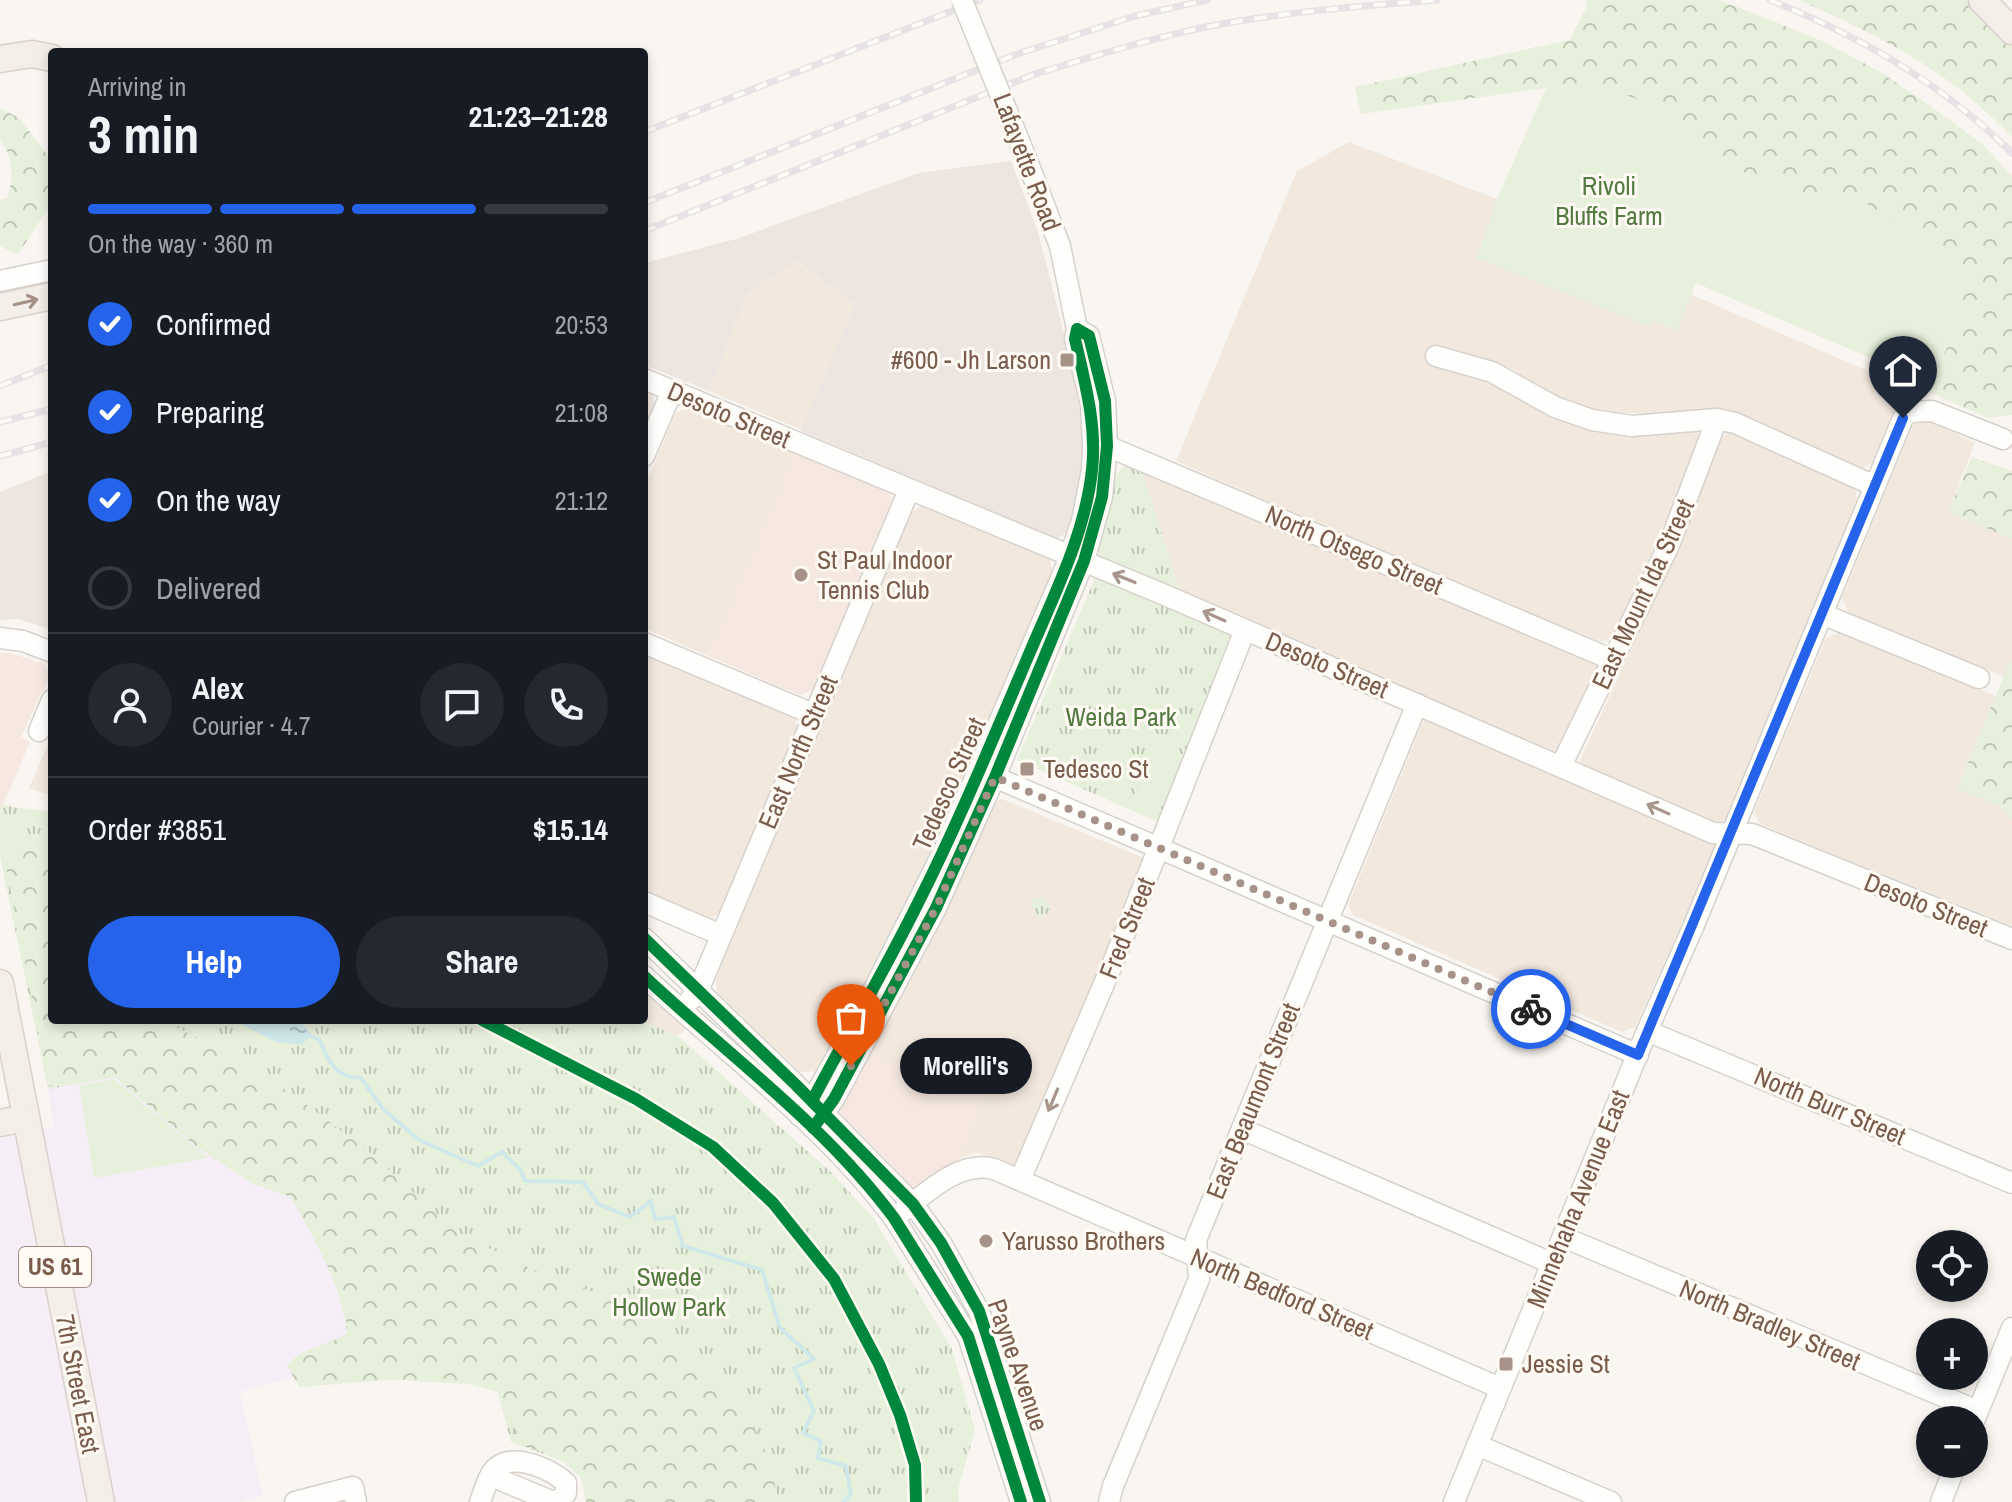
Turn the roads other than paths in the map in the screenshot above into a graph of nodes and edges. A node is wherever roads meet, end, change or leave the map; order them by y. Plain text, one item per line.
1 (962, 0) edge
2 (1982, 0) edge
3 (2012, 31) edge
4 (48, 57) edge
5 (0, 59) edge
6 (48, 271) edge
7 (0, 281) edge
8 (48, 297) edge
9 (0, 307) edge
10 (1436, 356) dead end
11 (648, 381) edge
12 (672, 391) junction
13 (1717, 419) junction
14 (2003, 439) dead end
15 (1100, 445) junction
16 (648, 447) edge
17 (1099, 472) joint
18 (1875, 486) junction
19 (909, 490) junction
20 (1077, 558) junction
21 (1822, 614) junction
22 (1245, 630) junction
23 (0, 638) edge
24 (648, 645) edge
25 (48, 650) edge
26 (1613, 660) junction
27 (1979, 678) dead end
28 (1417, 704) junction
29 (48, 710) edge
30 (813, 714) junction
31 (39, 731) dead end
32 (1561, 766) junction
33 (987, 774) junction
34 (1731, 834) junction
35 (1158, 848) junction
36 (648, 904) edge
37 (1326, 922) junction
38 (721, 935) junction
39 (2012, 939) edge
40 (648, 942) edge
41 (648, 980) edge
42 (698, 991) junction
43 (1, 998) edge
44 (681, 1011) junction
45 (1647, 1031) junction
46 (1638, 1055) junction
47 (16, 1104) edge
48 (812, 1114) junction
49 (0, 1123) edge
50 (1242, 1129) junction
51 (1020, 1180) junction
52 (2012, 1183) edge
53 (913, 1204) junction
54 (894, 1218) junction
55 (1563, 1237) junction
56 (1197, 1258) junction
57 (1551, 1263) junction
58 (2012, 1328) edge
59 (1500, 1388) junction
60 (1953, 1406) edge
61 (1980, 1406) edge
62 (1477, 1445) junction
63 (491, 1476) dead end
64 (1950, 1478) edge
65 (355, 1495) edge
66 (101, 1502) edge
67 (295, 1502) edge
68 (480, 1502) edge
69 (1021, 1502) edge
70 (1040, 1502) edge
71 (1109, 1502) edge
72 (1454, 1502) edge
73 (1611, 1502) edge
74 (1941, 1502) edge

1 - 15 street, Lafayette Road, bridge
2 - 3 main road
4 - 5 main road
6 - 7 street
9 -> 8 main road
10 - 13 street
11 - 12 street, Desoto Street
12 - 16 street
12 - 19 street, Desoto Street
13 - 18 street
13 - 26 street, East Mount Ida Street
14 - 18 street, Minnehaha Avenue East
15 - 17 street, Lafayette Road
15 - 26 street, North Otsego Street
17 - 20 street, Tedesco Street
18 - 21 street, Minnehaha Avenue East
19 - 20 street, Desoto Street
19 - 30 street, East North Street
22 -> 20 street, Desoto Street
20 - 33 street, Tedesco Street
21 - 27 street
21 - 34 street, Minnehaha Avenue East
22 - 28 street, Desoto Street
22 - 35 street, Fred Street
23 - 25 street
24 - 30 street
26 - 32 street, East Mount Ida Street
28 - 32 street, Desoto Street
28 - 37 street, East Beaumont Street
29 - 31 street
30 - 38 street, East North Street
34 -> 32 street, Desoto Street
33 - 35 street
33 - 48 street, Tedesco Street
34 - 39 street, Desoto Street
34 - 45 street, Minnehaha Avenue East
35 - 37 street
35 -> 51 street, Fred Street
36 - 38 street
37 - 46 street
37 - 50 street, East Beaumont Street
38 - 42 street, East North Street
40 - 42 street, Payne Avenue
41 - 44 street, Payne Avenue
42 - 44 street, East North Street
42 - 48 street, Payne Avenue
43 - 47 main road, 7th Street East
44 - 48 street, Payne Avenue
45 - 46 street, Minnehaha Avenue East
45 - 52 street, North Burr Street
46 - 55 street, Minnehaha Avenue East
47 - 49 main road
47 - 66 main road, 7th Street East / US 61
48 - 53 street, Payne Avenue
48 - 54 street, Payne Avenue
50 - 56 street, East Beaumont Street
50 - 57 street
51 - 53 street, North Bedford Street
51 - 56 street, North Bedford Street
53 - 54 street, North Bedford Street
53 - 70 street, Payne Avenue
54 - 69 street, Payne Avenue
55 - 57 street, Minnehaha Avenue East
55 - 60 street, North Bradley Street
56 - 59 street, North Bedford Street
56 - 71 street, East Beaumont Street
57 - 59 street, Minnehaha Avenue East
58 - 61 street
59 - 62 street, Minnehaha Avenue East
62 - 72 street, Minnehaha Avenue East
62 - 73 street
63 - 68 street
64 - 74 street
65 - 67 street

